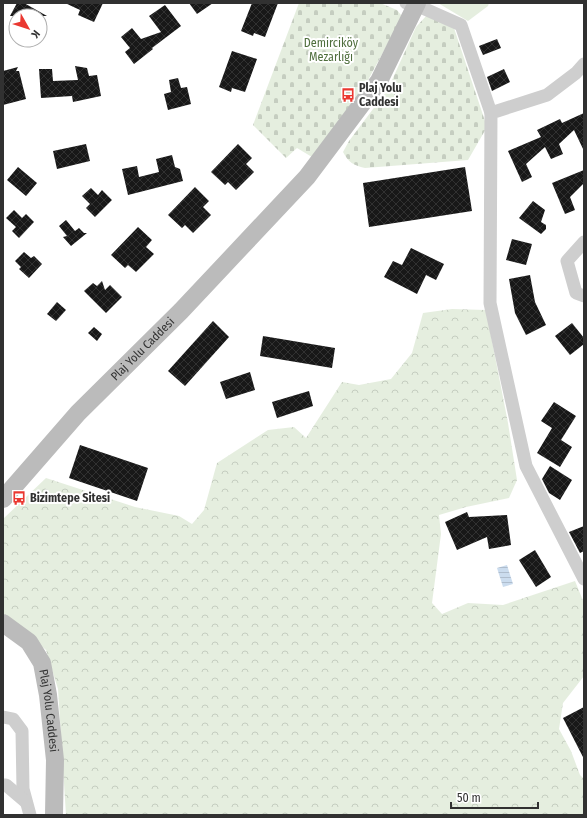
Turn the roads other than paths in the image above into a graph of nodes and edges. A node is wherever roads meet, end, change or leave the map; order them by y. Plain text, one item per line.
1 (413, 4) edge
2 (581, 73) edge
3 (491, 113) junction
4 (584, 242) edge
5 (584, 296) edge
6 (3, 499) edge
7 (584, 579) edge
8 (3, 623) edge
9 (3, 717) edge
10 (3, 784) edge
11 (26, 802) junction
12 (30, 815) edge
13 (54, 815) edge

1 - 3 street
1 - 6 street, Plaj Yolu Caddesi
2 - 3 street
3 - 7 street
4 - 5 street
8 - 13 street, Plaj Yolu Caddesi
9 - 11 street
10 - 11 street
11 - 12 street

